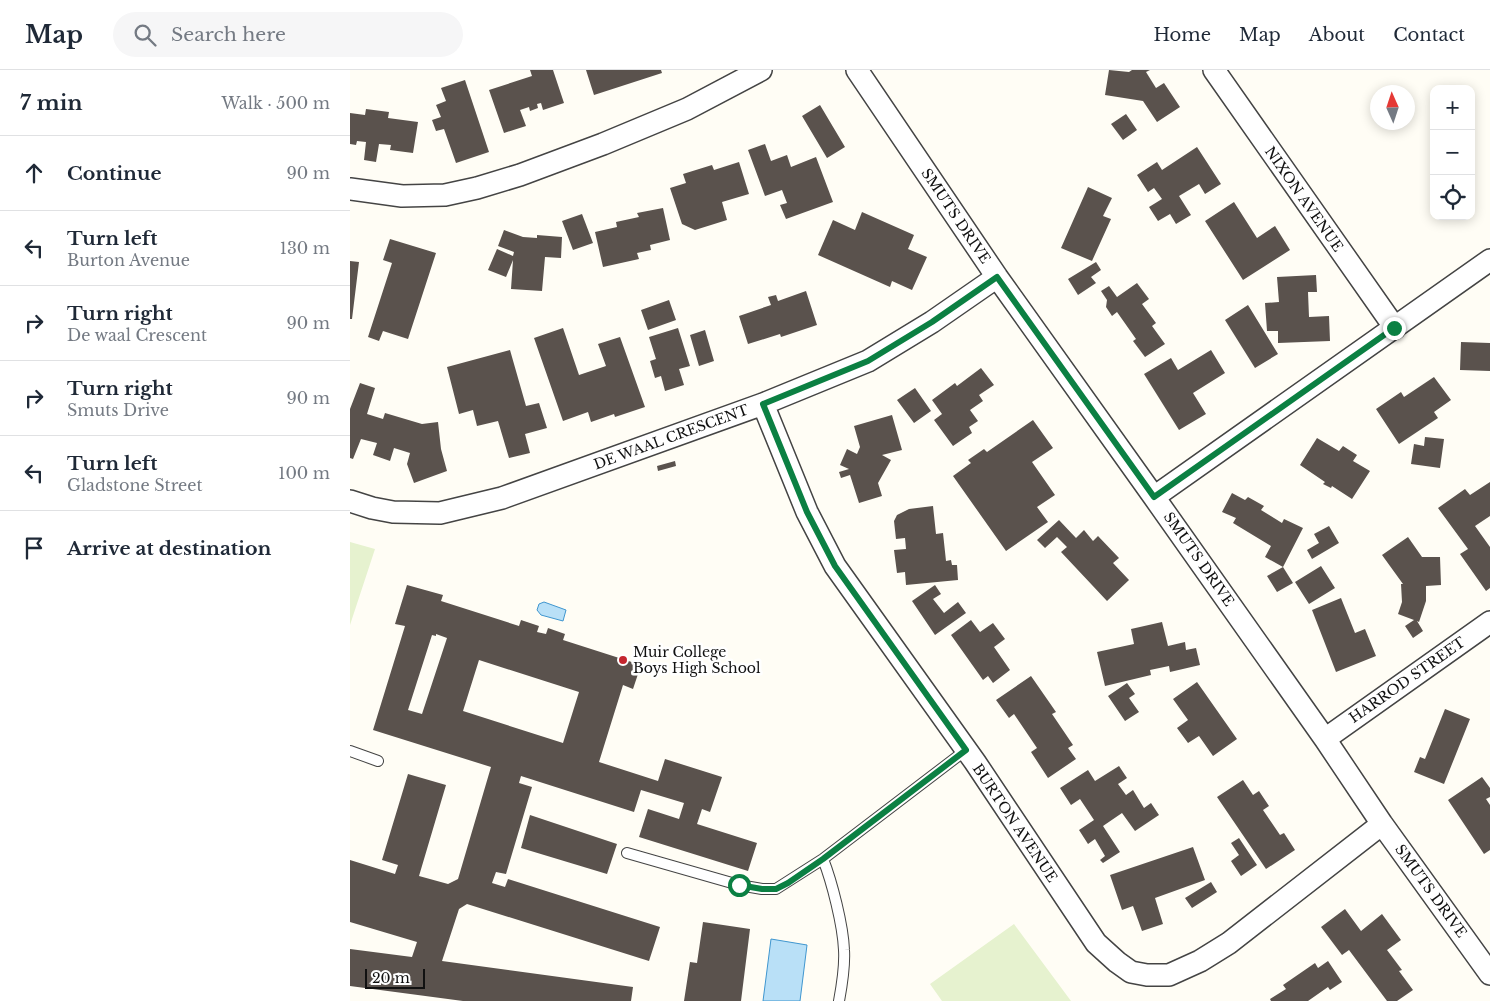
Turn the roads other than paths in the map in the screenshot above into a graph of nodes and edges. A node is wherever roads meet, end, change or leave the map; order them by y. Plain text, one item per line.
1 (761, 70) edge
2 (857, 70) edge
3 (1214, 70) edge
4 (350, 188) edge
5 (1490, 260) edge
6 (997, 277) junction
7 (1394, 328) junction
8 (763, 404) junction
9 (1154, 497) junction
10 (350, 501) edge
11 (1490, 622) edge
12 (1325, 739) junction
13 (966, 750) junction
14 (350, 751) edge
15 (378, 761) dead end
16 (1382, 824) junction
17 (627, 853) dead end
18 (823, 859) junction
19 (1490, 974) edge
20 (839, 1001) edge

1 - 4 street
2 - 6 street, SMUTS DRIVE
3 - 7 street, NIXON AVENUE
5 - 7 street
6 - 8 street, DE WAAL CRESCENT
6 - 9 street, SMUTS DRIVE
7 - 9 street
8 - 10 street, DE WAAL CRESCENT
8 - 13 street, BURTON AVENUE
9 - 12 street, SMUTS DRIVE
11 - 12 street, HARROD STREET
12 - 16 street, SMUTS DRIVE
13 - 16 street, BURTON AVENUE
13 - 18 lane
14 - 15 lane
16 - 19 street, SMUTS DRIVE
17 - 18 lane
18 - 20 lane

